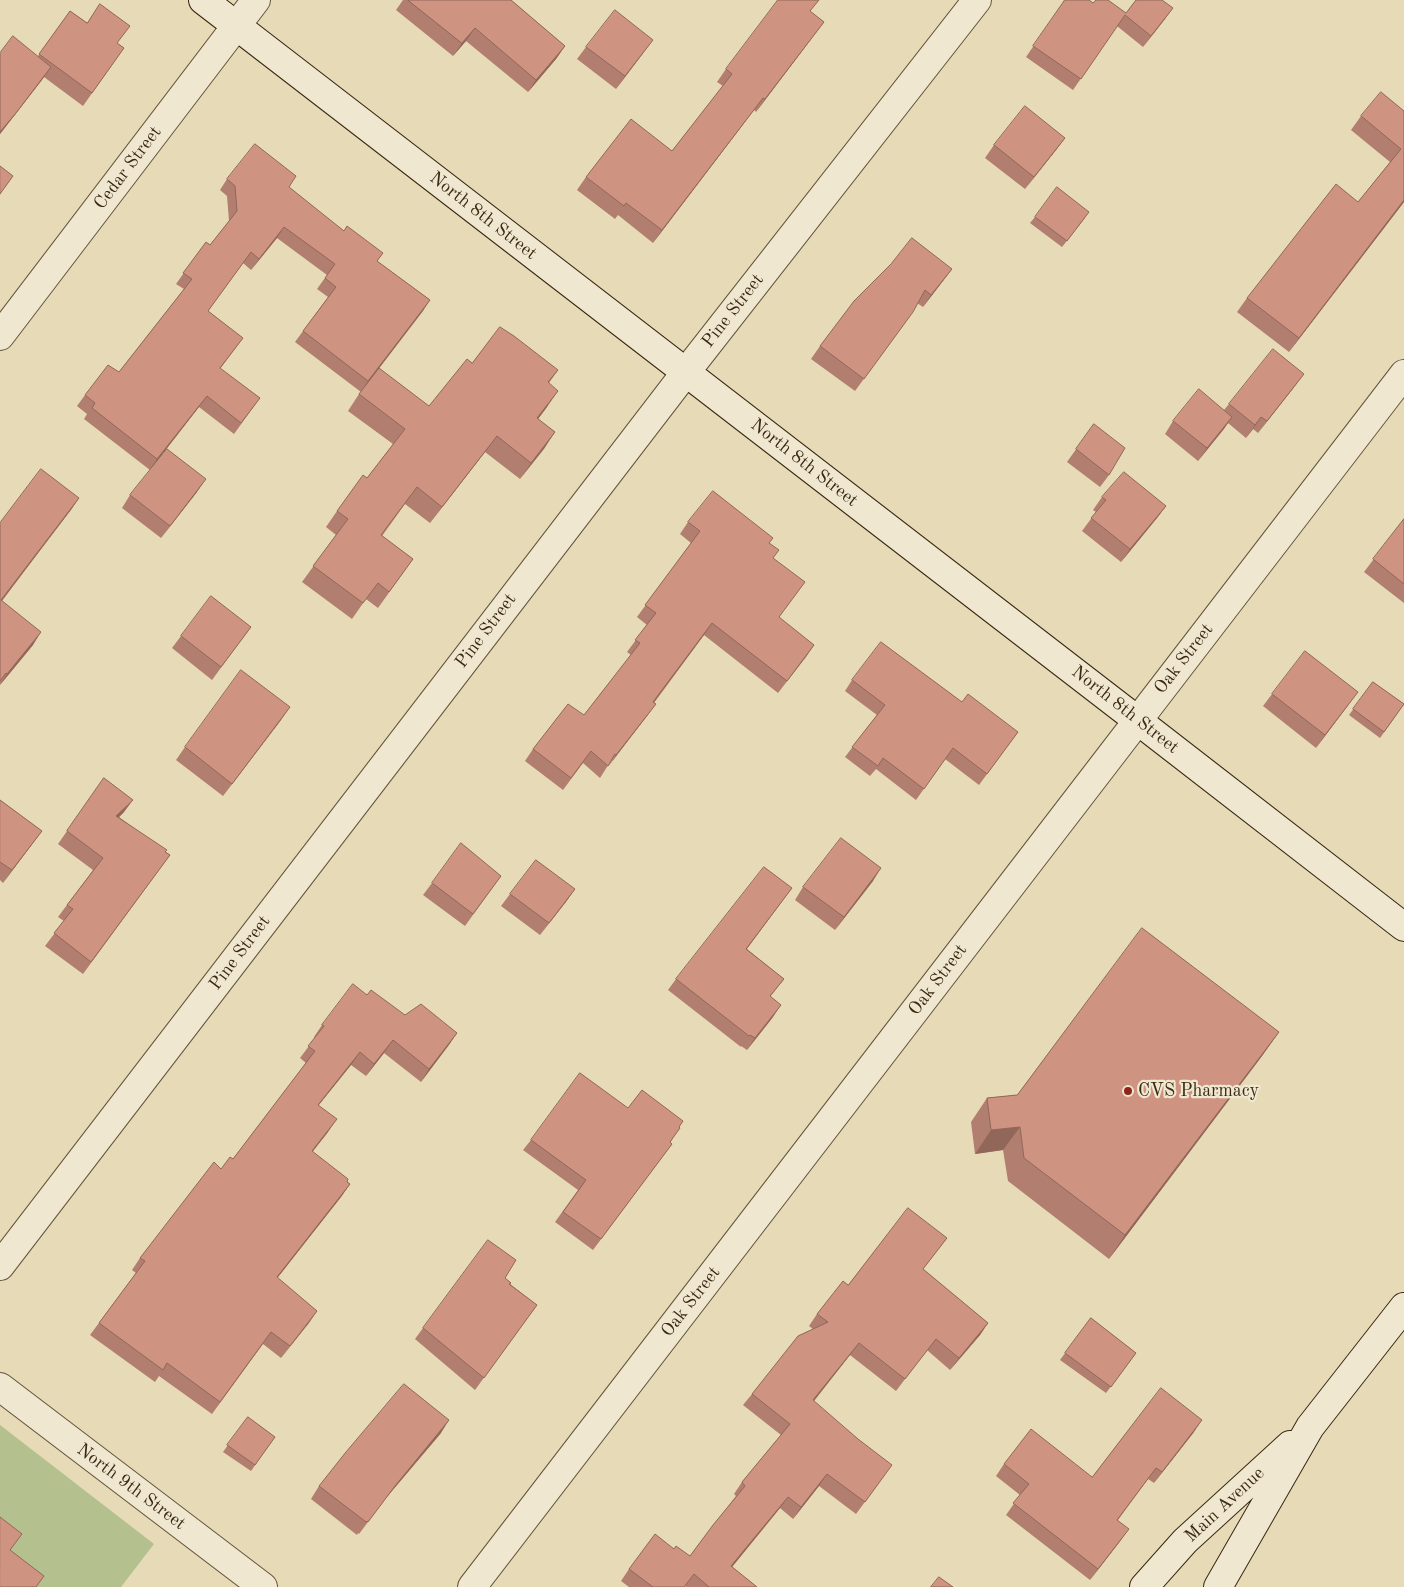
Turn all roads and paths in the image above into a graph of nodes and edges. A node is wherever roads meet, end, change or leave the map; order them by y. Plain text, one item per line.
1 (203, 0) edge
2 (256, 0) edge
3 (976, 0) edge
4 (237, 26) junction
5 (0, 336) edge
6 (686, 372) junction
7 (1404, 374) edge
8 (1137, 720) junction
9 (1404, 927) edge
10 (0, 1266) edge
11 (1404, 1307) edge
12 (0, 1387) edge
13 (1310, 1427) junction
14 (262, 1587) edge
15 (472, 1587) edge
16 (1144, 1587) edge
17 (1218, 1587) edge

1 - 4 street, North 8th Street
2 - 4 street, Cedar Street
3 - 6 street, Pine Street
4 - 5 street, Cedar Street
4 - 6 street, North 8th Street
6 - 8 street, North 8th Street
6 - 10 street, Pine Street
7 - 8 street, Oak Street
8 - 9 street, North 8th Street
8 - 15 street, Oak Street
11 - 13 street, Main Avenue
12 - 14 street, North 9th Street
13 - 16 street, Main Avenue
13 - 17 street, Main Avenue

